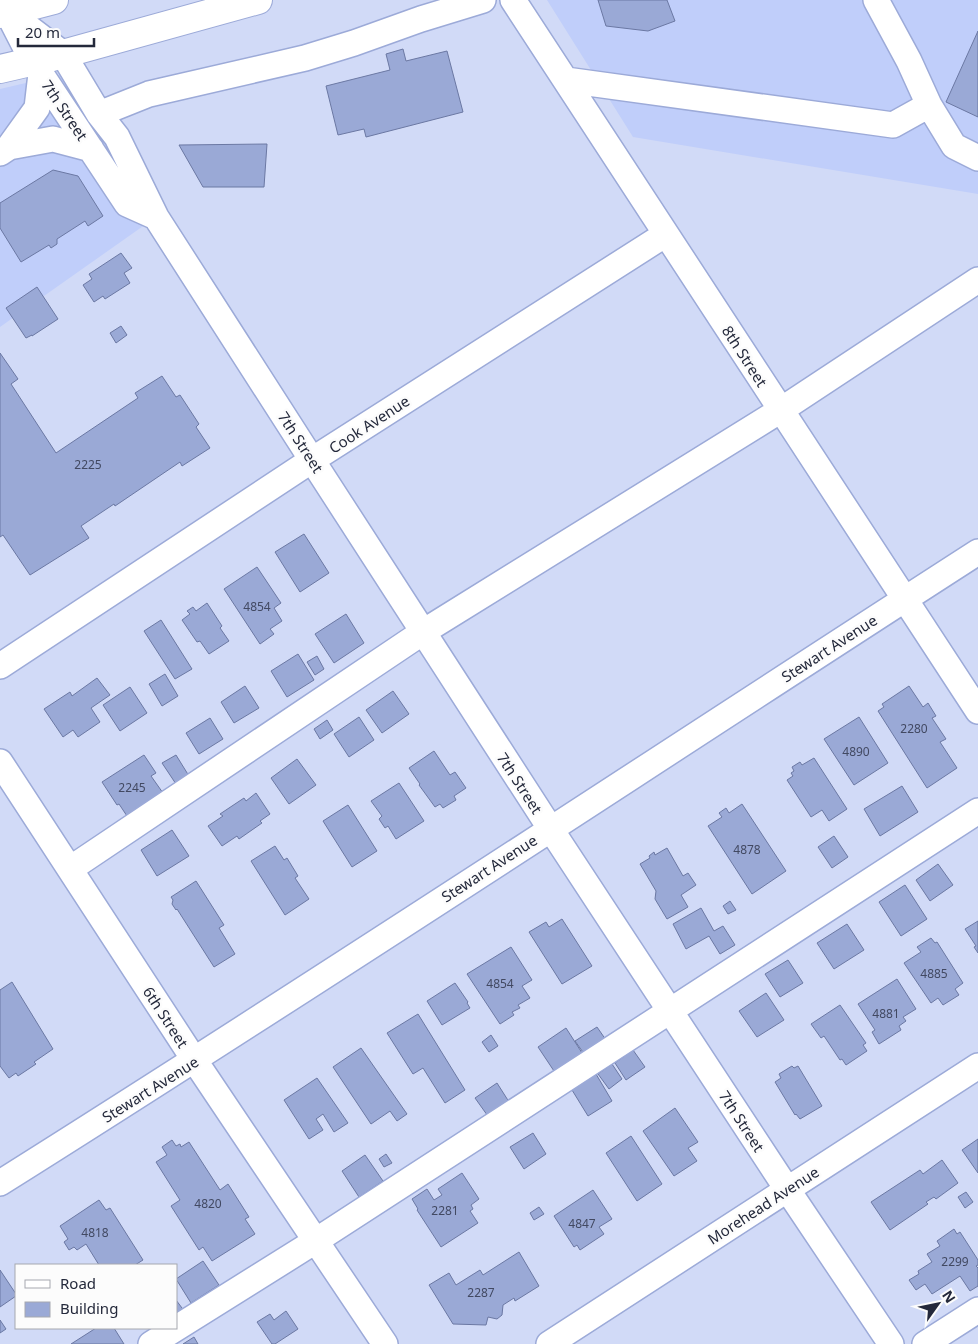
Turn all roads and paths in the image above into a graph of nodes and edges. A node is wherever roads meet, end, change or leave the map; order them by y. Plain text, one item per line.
1 (54, 0) edge
2 (258, 0) edge
3 (483, 0) edge
4 (514, 0) edge
5 (876, 0) edge
6 (3, 9) edge
7 (63, 54) junction
8 (37, 68) junction
9 (0, 69) edge
10 (566, 80) junction
11 (928, 105) junction
12 (99, 114) junction
13 (4, 150) edge
14 (91, 150) junction
15 (978, 158) edge
16 (156, 217) junction
17 (666, 234) junction
18 (978, 280) edge
19 (781, 410) junction
20 (312, 460) junction
21 (978, 552) edge
22 (906, 599) junction
23 (423, 632) junction
24 (0, 666) edge
25 (978, 711) edge
26 (0, 762) edge
27 (978, 811) edge
28 (550, 828) junction
29 (70, 869) junction
30 (671, 1011) junction
31 (195, 1060) junction
32 (978, 1066) edge
33 (0, 1183) edge
34 (787, 1189) junction
35 (317, 1240) junction
36 (978, 1310) edge
37 (178, 1327) edge
38 (175, 1329) edge
39 (151, 1344) edge
40 (385, 1344) edge
41 (550, 1344) edge
42 (891, 1344) edge
43 (925, 1344) edge

1 - 6 main road
2 - 7 main road
3 - 12 street
4 - 10 street, 8th Street
5 - 11 street
6 - 7 street, 7th Street
6 - 8 street, 7th Street
7 - 8 main road
7 - 12 street, 7th Street
8 - 9 main road
8 - 13 street
8 - 14 street, 7th Street
10 - 11 street
10 - 17 street, 8th Street
11 - 15 street
12 - 16 street, 7th Street
13 - 14 street
14 - 16 street, 7th Street
16 - 20 street, 7th Street
17 - 19 street, 8th Street
17 - 20 street, Cook Avenue
18 - 19 street
19 - 22 street, 8th Street
19 - 23 street
20 - 23 street, 7th Street
20 - 24 street, Cook Avenue
21 - 22 street, Stewart Avenue
22 - 25 street, 8th Street
22 - 28 street, Stewart Avenue
23 - 28 street, 7th Street
23 - 29 street
26 - 29 street, 6th Street
27 - 30 street
28 - 30 street, 7th Street
28 - 31 street, Stewart Avenue
29 - 31 street, 6th Street
30 - 34 street, 7th Street
30 - 35 street
31 - 33 street, Stewart Avenue
31 - 35 street, 6th Street
32 - 34 street, Morehead Avenue
34 - 41 street, Morehead Avenue
34 - 42 street, 7th Street
35 - 37 street
35 - 40 street, 6th Street
36 - 43 street
38 - 39 street

